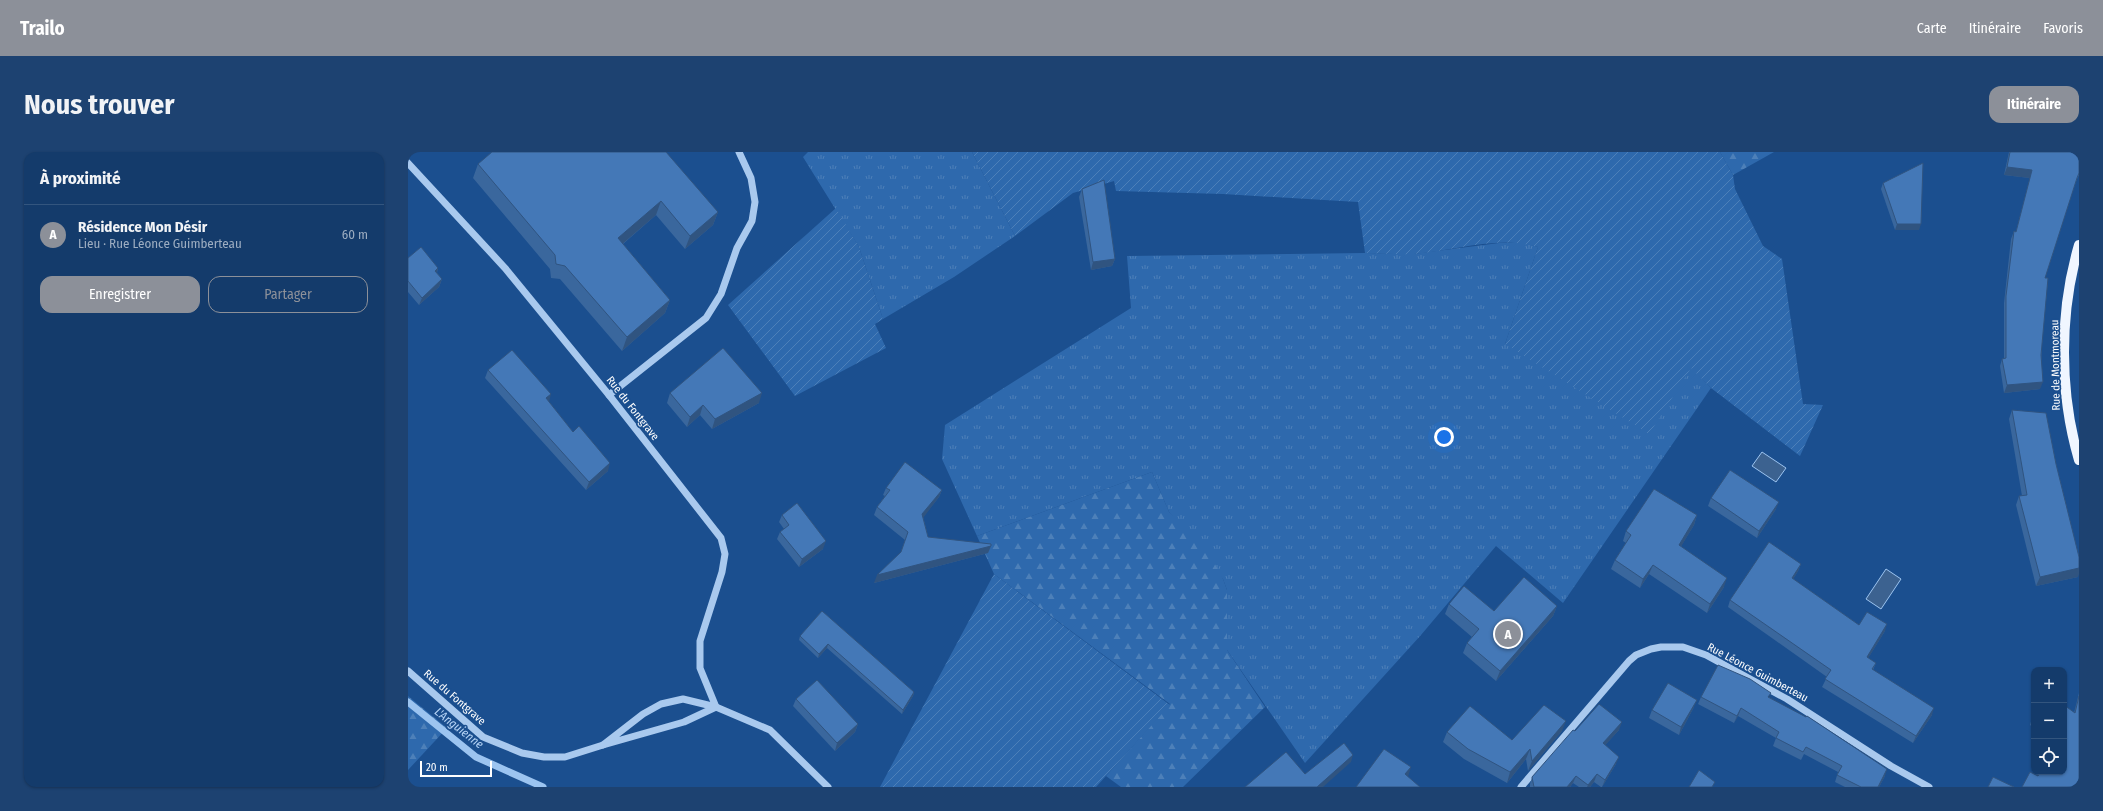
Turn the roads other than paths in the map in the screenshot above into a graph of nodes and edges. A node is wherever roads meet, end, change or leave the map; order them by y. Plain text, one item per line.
1 (739, 152) edge
2 (408, 163) edge
3 (2079, 245) edge
4 (609, 395) junction
5 (2079, 460) edge
6 (408, 671) edge
7 (716, 707) junction
8 (603, 745) junction
9 (828, 787) edge
10 (1521, 787) edge
11 (1929, 787) edge

1 - 4 street
2 - 4 street, Rue du Fontgrave
3 - 5 main road, Rue de Montmoreau
4 - 7 street, Rue du Fontgrave
6 - 8 street, Rue du Fontgrave
7 - 8 street, Rue du Fontgrave
7 - 8 street, Rue du Fontgrave
7 - 9 street, Rue du Fontgrave
10 - 11 street, Rue Léonce Guimberteau

